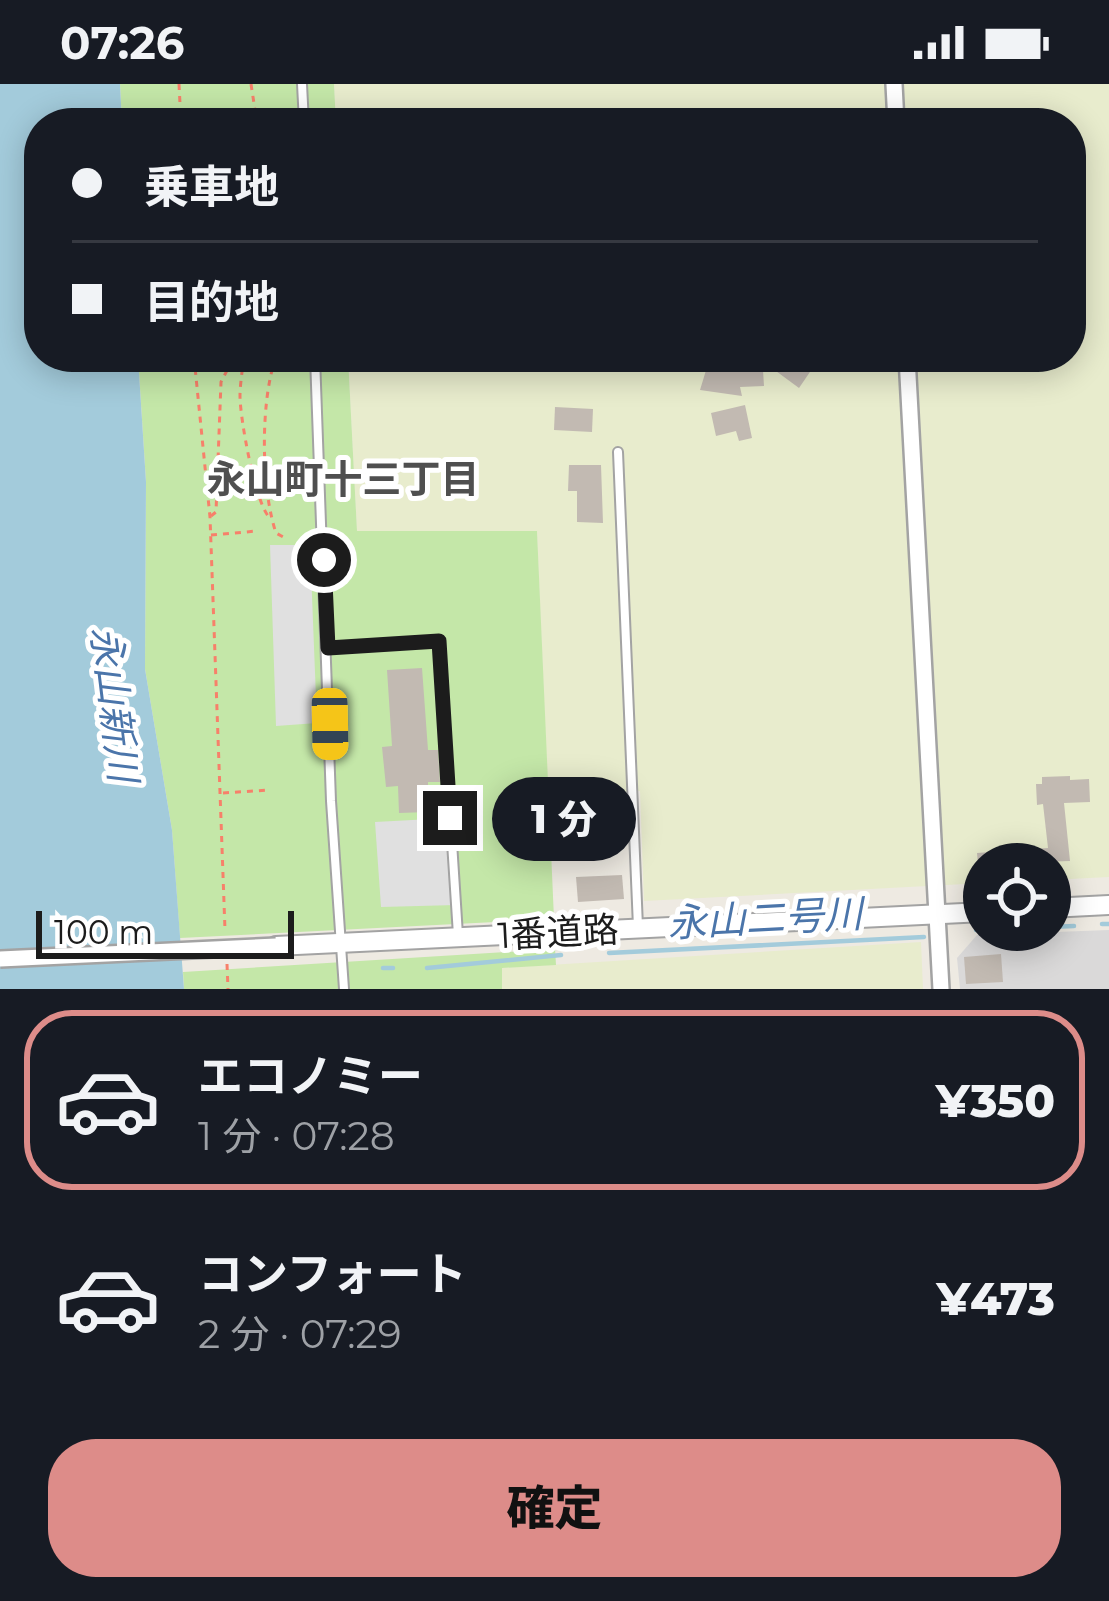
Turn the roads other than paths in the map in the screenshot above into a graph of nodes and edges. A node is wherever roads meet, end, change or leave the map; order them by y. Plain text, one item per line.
1 (315, 372) edge
2 (908, 372) edge
3 (618, 452) dead end
4 (328, 648) junction
5 (1109, 905) edge
6 (1071, 907) edge
7 (963, 912) edge
8 (937, 914) junction
9 (638, 928) junction
10 (458, 936) junction
11 (341, 943) junction
12 (276, 946) joint
13 (0, 959) edge
14 (344, 989) edge
15 (941, 989) edge

1 - 4 lane
2 - 8 street
3 - 9 lane
4 - 10 lane
4 - 11 lane
5 - 6 street
7 - 8 street, 1番道路
8 - 9 street, 1番道路
8 - 15 street
9 - 10 street, 1番道路
10 - 11 street, 1番道路
11 - 12 street, 1番道路
11 - 14 lane
12 - 13 street, bridge

